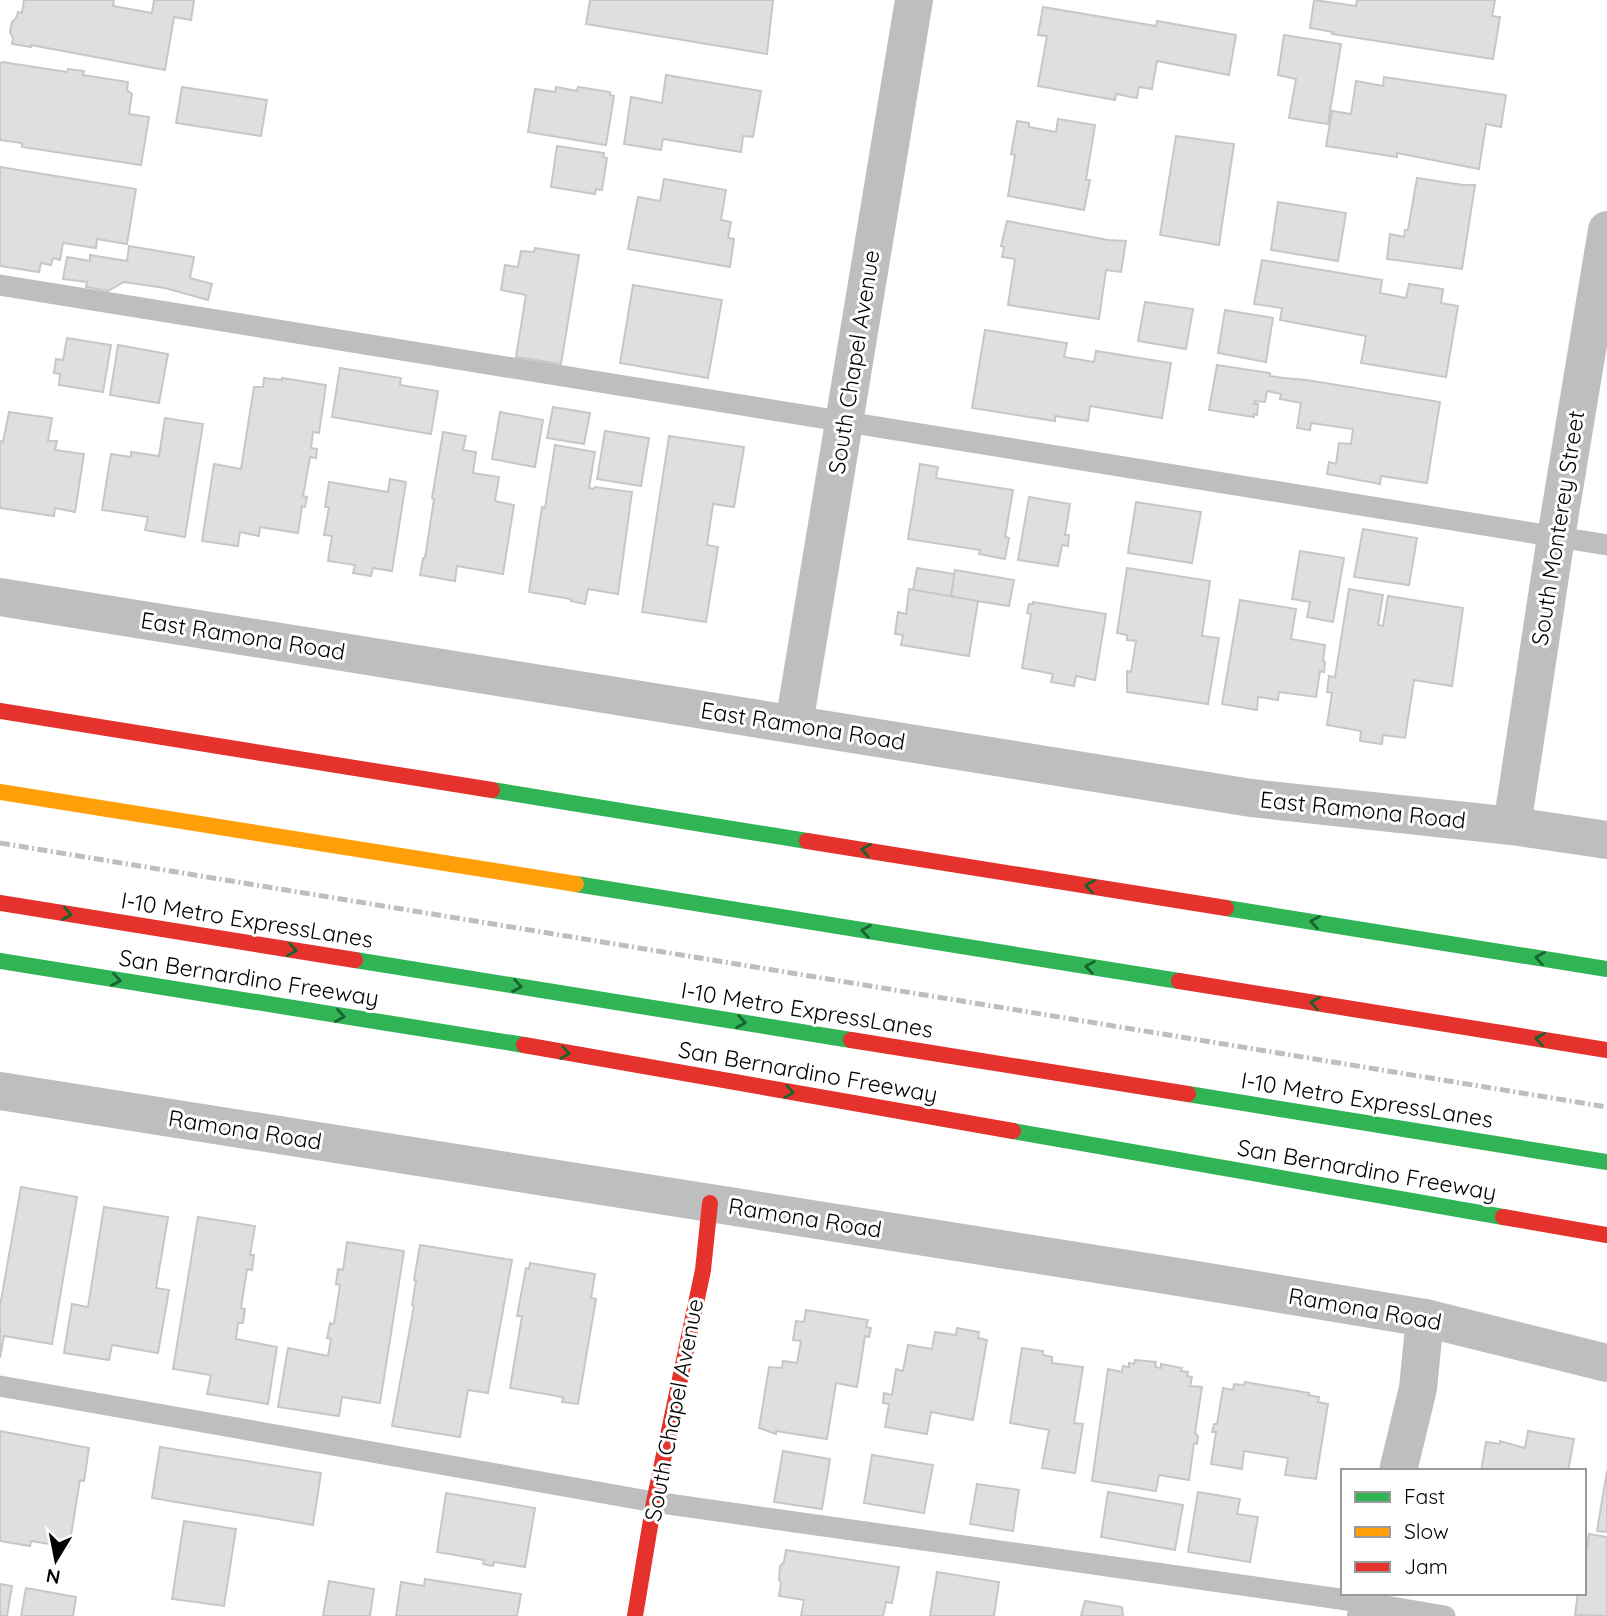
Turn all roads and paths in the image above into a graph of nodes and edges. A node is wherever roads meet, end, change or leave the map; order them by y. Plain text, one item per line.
1 (914, 0) edge
2 (1607, 230) edge
3 (0, 285) edge
4 (843, 422) junction
5 (1556, 537) junction
6 (1607, 545) edge
7 (0, 597) edge
8 (0, 712) edge
9 (793, 724) junction
10 (0, 793) edge
11 (1512, 826) junction
12 (1607, 840) edge
13 (0, 903) edge
14 (0, 961) edge
15 (1607, 969) edge
16 (1607, 1050) edge
17 (0, 1091) edge
18 (1607, 1162) edge
19 (710, 1203) junction
20 (1550, 1226) junction
21 (1607, 1235) edge
22 (1584, 1246) dead end
23 (1425, 1318) junction
24 (1607, 1363) edge
25 (0, 1386) edge
26 (1398, 1469) edge
27 (654, 1502) junction
28 (1368, 1604) edge
29 (635, 1616) edge
30 (1446, 1616) edge

1 - 4 street, South Chapel Avenue
2 - 5 street, South Monterey Street
3 - 4 lane
4 - 5 lane
4 - 9 street, South Chapel Avenue
5 - 6 lane
5 - 11 street, South Monterey Street
7 - 9 street, East Ramona Road
15 -> 8 main road
9 - 11 street, East Ramona Road
16 -> 10 main road
11 - 12 street, East Ramona Road
13 -> 18 main road, I-10 Metro ExpressLanes
14 -> 20 main road, San Bernardino Freeway
17 - 19 street, Ramona Road
19 - 23 street, Ramona Road
19 - 27 main road, South Chapel Avenue
20 - 21 main road, San Bernardino Freeway
20 - 22 main road
23 - 24 street, Ramona Road
23 - 26 street
25 - 27 lane
27 - 28 lane
27 - 29 main road, South Chapel Avenue
28 - 30 lane

